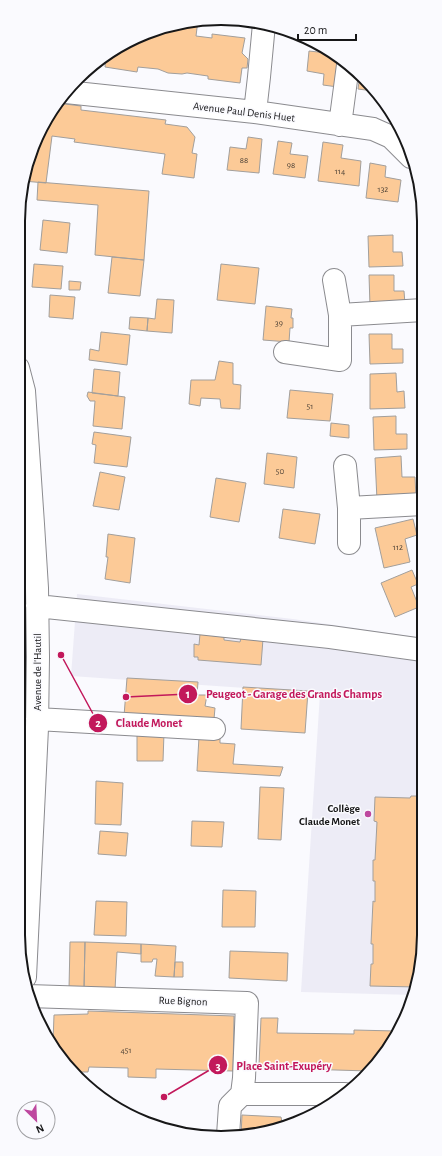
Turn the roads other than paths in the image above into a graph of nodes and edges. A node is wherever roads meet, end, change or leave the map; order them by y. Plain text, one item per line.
1 (263, 30) edge
2 (347, 72) edge
3 (73, 93) edge
4 (255, 112) junction
5 (340, 125) junction
6 (404, 150) edge
7 (334, 280) dead end
8 (417, 310) edge
9 (340, 315) junction
10 (285, 352) dead end
11 (25, 406) edge
12 (345, 466) dead end
13 (417, 504) edge
14 (348, 508) junction
15 (349, 543) dead end
16 (37, 606) junction
17 (417, 649) edge
18 (37, 719) junction
19 (214, 729) dead end
20 (26, 955) edge
21 (35, 996) edge
22 (242, 1094) junction
23 (335, 1094) edge
24 (228, 1131) edge

1 - 4 street
2 - 5 street
3 - 4 street, Avenue Paul Denis Huet
4 - 5 street, Avenue Paul Denis Huet
5 - 6 street, Avenue Paul Denis Huet
7 - 9 street
8 - 9 street
9 - 10 street
11 - 16 street, Avenue de l'Hautil
12 - 14 street
13 - 14 street
14 - 15 street
16 - 17 street
16 - 18 street, Avenue de l'Hautil
18 - 19 street
18 - 20 street, Avenue de l'Hautil
21 - 22 street, Rue Bignon
22 - 23 street
22 - 24 street

